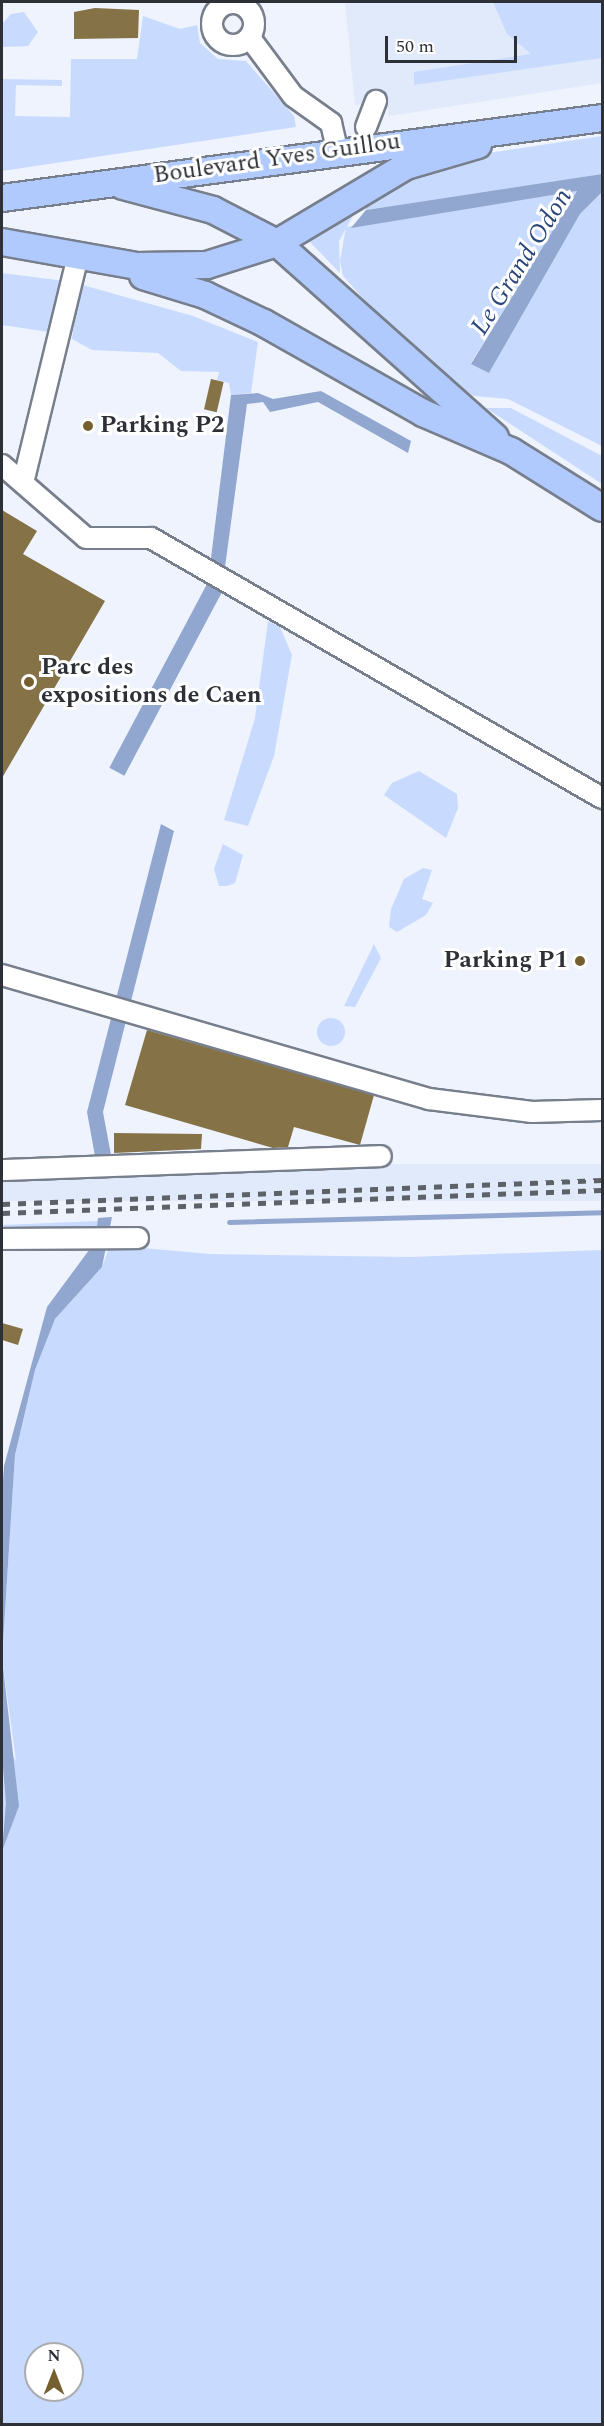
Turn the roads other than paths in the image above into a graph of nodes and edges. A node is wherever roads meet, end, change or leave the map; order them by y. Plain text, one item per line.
1 (239, 2) edge
2 (247, 40) junction
3 (376, 101) dead end
4 (603, 118) edge
5 (554, 125) junction
6 (366, 127) dead end
7 (337, 150) junction
8 (108, 183) junction
9 (2, 198) edge
10 (2, 242) edge
11 (277, 243) junction
12 (81, 256) junction
13 (511, 451) junction
14 (2, 465) edge
15 (24, 479) junction
16 (603, 508) edge
17 (603, 798) edge
18 (2, 975) edge
19 (603, 1110) edge
20 (381, 1156) dead end
21 (2, 1170) edge
22 (138, 1238) dead end
23 (2, 1239) edge

1 - 2 street
1 - 2 street
2 - 7 street
3 - 6 street
4 - 5 main road, Boulevard Yves Guillou
5 - 7 main road, Boulevard Yves Guillou
5 - 11 main road, Boulevard Yves Guillou
7 - 8 main road, Boulevard Yves Guillou
8 - 9 main road, Boulevard Yves Guillou
8 - 11 main road
10 - 12 main road, Boulevard Yves Guillou
11 - 12 main road, Boulevard Yves Guillou
11 - 13 main road
12 - 13 main road
12 - 15 street
13 - 16 main road
14 - 15 street
15 - 17 street
18 - 19 street
20 - 21 street
22 - 23 street

